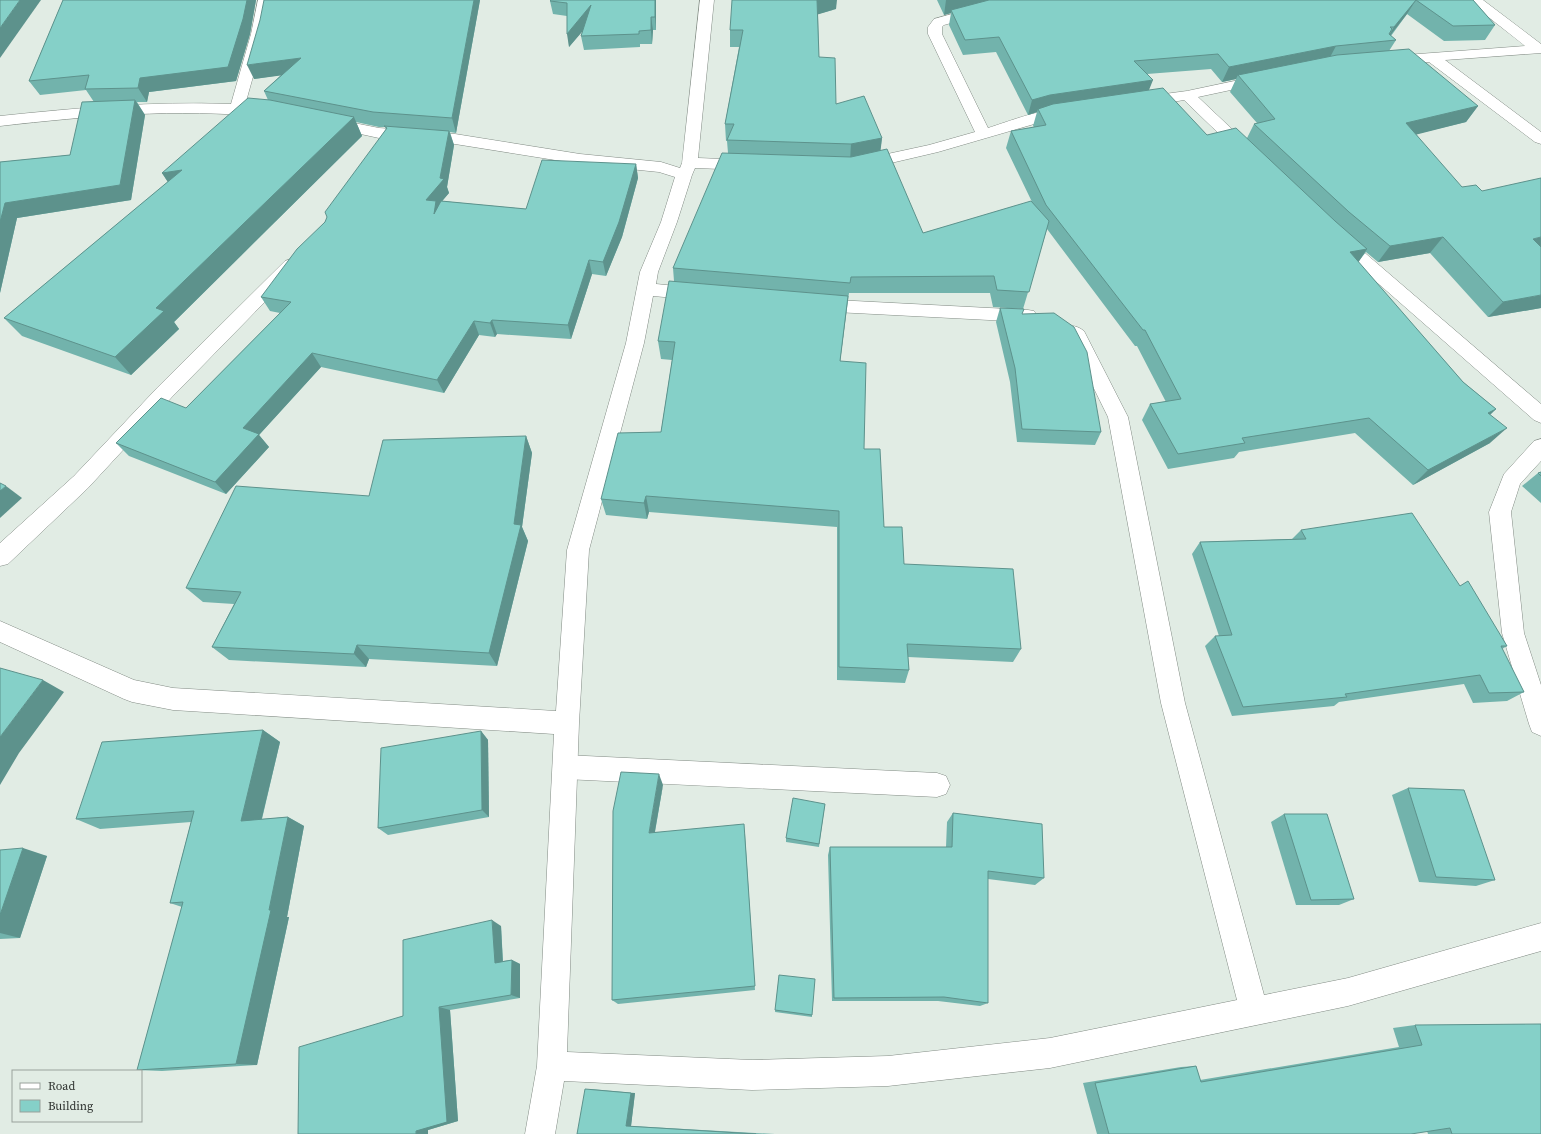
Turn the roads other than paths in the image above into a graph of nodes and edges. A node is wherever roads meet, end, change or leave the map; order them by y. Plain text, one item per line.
1 (265, 0) edge
2 (707, 0) edge
3 (1017, 0) edge
4 (1474, 0) edge
5 (1539, 49) edge
6 (1433, 58) junction
7 (1378, 61) edge
8 (1281, 76) edge
9 (1187, 95) junction
10 (1128, 104) edge
11 (237, 108) junction
12 (1083, 110) edge
13 (280, 113) edge
14 (0, 121) edge
15 (318, 121) edge
16 (984, 134) junction
17 (1541, 138) edge
18 (1256, 161) edge
19 (761, 165) edge
20 (843, 167) edge
21 (687, 169) junction
22 (1326, 228) edge
23 (303, 253) edge
24 (646, 289) junction
25 (715, 296) edge
26 (799, 304) edge
27 (1541, 415) edge
28 (1541, 447) edge
29 (0, 557) edge
30 (0, 631) edge
31 (567, 723) junction
32 (1541, 724) edge
33 (565, 767) junction
34 (937, 785) dead end
35 (1541, 937) edge
36 (1254, 1011) junction
37 (552, 1066) junction
38 (540, 1134) edge

1 - 11 street
2 - 21 street
3 - 16 street
4 - 5 street
5 - 6 street
6 - 7 street
6 - 17 street
8 - 9 street
9 - 10 street
9 - 18 street
11 - 13 street
11 - 14 street
12 - 16 street
15 - 21 street
16 - 20 street
19 - 21 street
21 - 24 street
22 - 27 street
23 - 29 street
24 - 25 street
24 - 31 street
26 - 36 street
28 - 32 street
30 - 31 street
31 - 33 street
33 - 34 street
33 - 37 street
35 - 36 street
36 - 37 street
37 - 38 street

